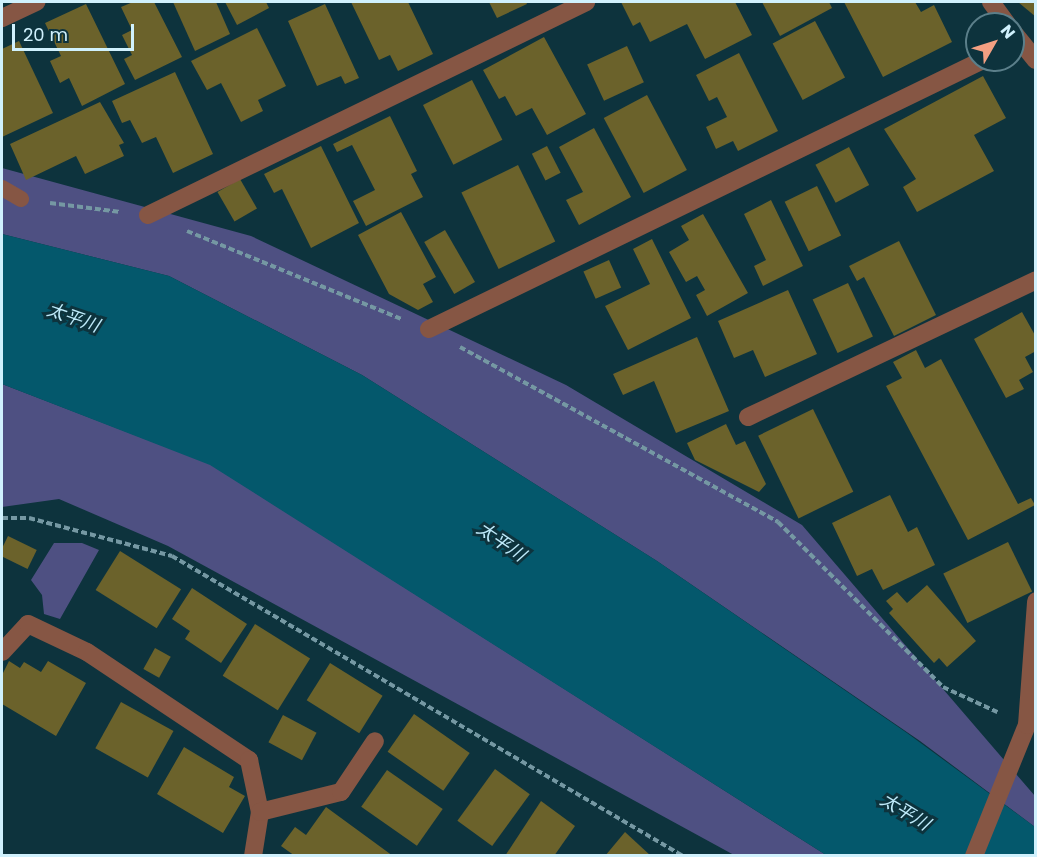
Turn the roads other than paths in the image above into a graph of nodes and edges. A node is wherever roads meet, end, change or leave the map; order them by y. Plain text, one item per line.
1 (36, 2) edge
2 (586, 2) edge
3 (2, 18) edge
4 (965, 69) edge
5 (2, 188) edge
6 (21, 199) road end
7 (148, 215) road end
8 (1035, 280) edge
9 (429, 329) road end
10 (748, 417) dead end
11 (1035, 601) edge
12 (2, 652) edge
13 (1031, 722) edge
14 (375, 741) dead end
15 (260, 812) junction
16 (253, 855) edge
17 (974, 855) edge

1 - 3 street
2 - 7 street
4 - 9 street
5 - 6 lane
8 - 10 street
11 - 13 street
12 - 15 street
13 - 17 street
14 - 15 street
15 - 16 street

